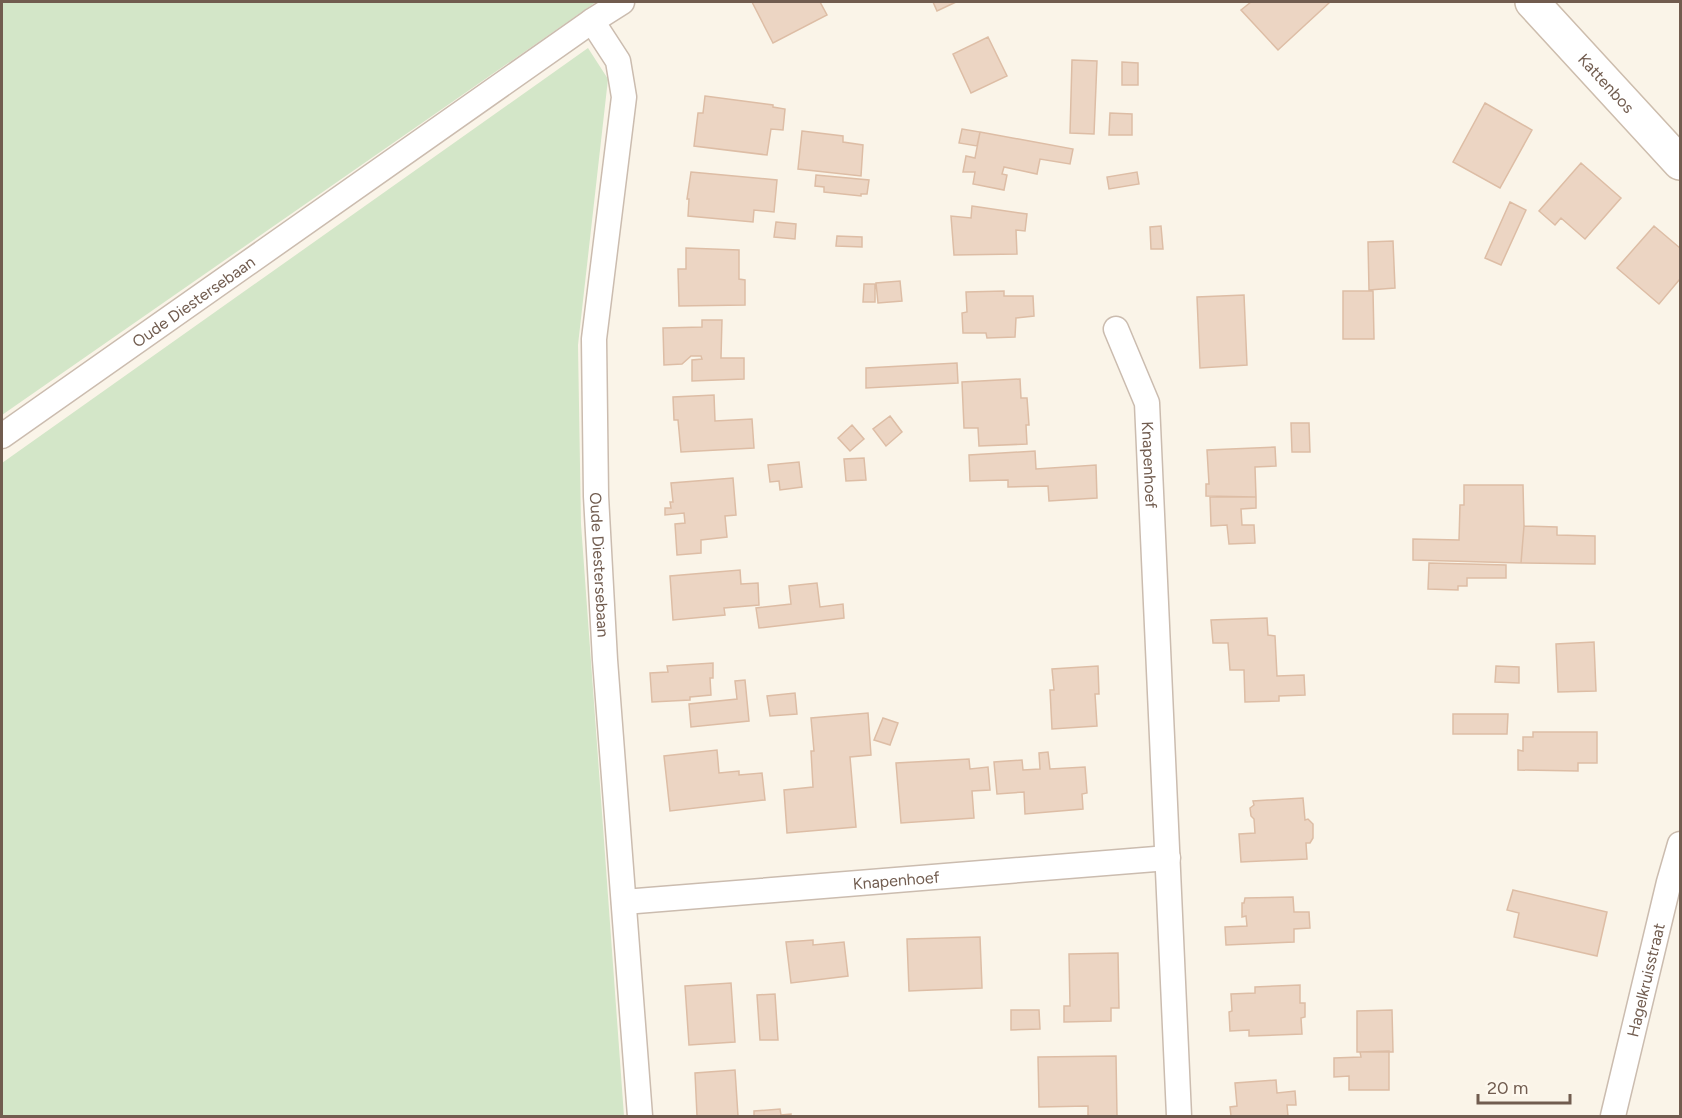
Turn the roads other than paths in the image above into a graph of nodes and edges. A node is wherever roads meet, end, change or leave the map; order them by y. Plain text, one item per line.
1 (622, 2) edge
2 (1532, 2) edge
3 (592, 21) junction
4 (1680, 163) edge
5 (1116, 329) dead end
6 (2, 436) edge
7 (1680, 844) edge
8 (1168, 858) junction
9 (624, 902) junction
10 (1669, 931) edge
11 (640, 1116) edge
12 (1179, 1116) edge
13 (1613, 1116) edge

1 - 3 street, Oude Diestersebaan
2 - 4 main road, Kattenbos
3 - 6 street, Oude Diestersebaan
3 - 9 street, Oude Diestersebaan
5 - 8 street, Knapenhoef
7 - 10 street, Hagelkruisstraat
8 - 9 street, Knapenhoef
8 - 12 street, Knapenhoef
9 - 11 street, Oude Diestersebaan
10 - 13 street, Hagelkruisstraat

